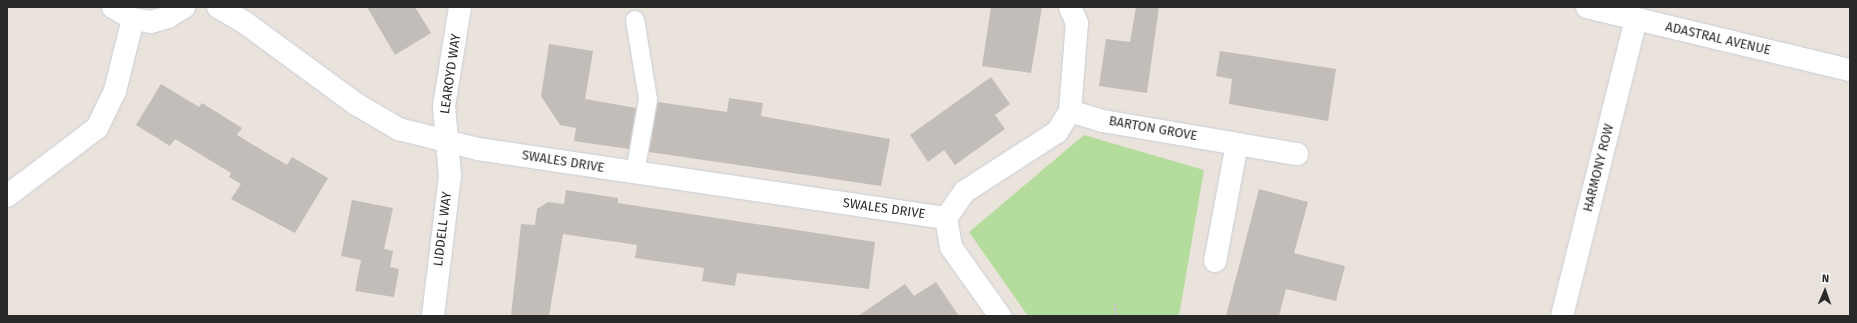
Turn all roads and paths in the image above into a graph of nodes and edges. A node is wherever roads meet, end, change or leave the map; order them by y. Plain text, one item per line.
1 (113, 7) edge
2 (184, 7) edge
3 (218, 7) edge
4 (460, 7) edge
5 (1070, 7) edge
6 (1587, 7) edge
7 (134, 19) junction
8 (635, 20) dead end
9 (1636, 20) junction
10 (1850, 70) edge
11 (1070, 111) junction
12 (444, 142) junction
13 (1237, 144) junction
14 (1297, 154) dead end
15 (635, 173) junction
16 (7, 196) edge
17 (946, 218) junction
18 (1215, 261) dead end
19 (1115, 304) dead end
20 (433, 316) edge
21 (1000, 316) edge
22 (1115, 316) edge
23 (1562, 316) edge

1 - 7 street
2 - 7 street
3 - 12 street, SWALES DRIVE
4 - 12 street, LEAROYD WAY
5 - 11 street
6 - 9 street, ADASTRAL AVENUE
7 - 16 street
8 - 15 lane
9 - 10 street, ADASTRAL AVENUE
9 - 23 street, HARMONY ROW
11 - 13 street, BARTON GROVE
11 - 17 street
12 - 15 street, SWALES DRIVE
12 - 20 street, LIDDELL WAY
13 - 14 street, BARTON GROVE
13 - 18 street
15 - 17 street, SWALES DRIVE
17 - 21 street
19 - 22 path

